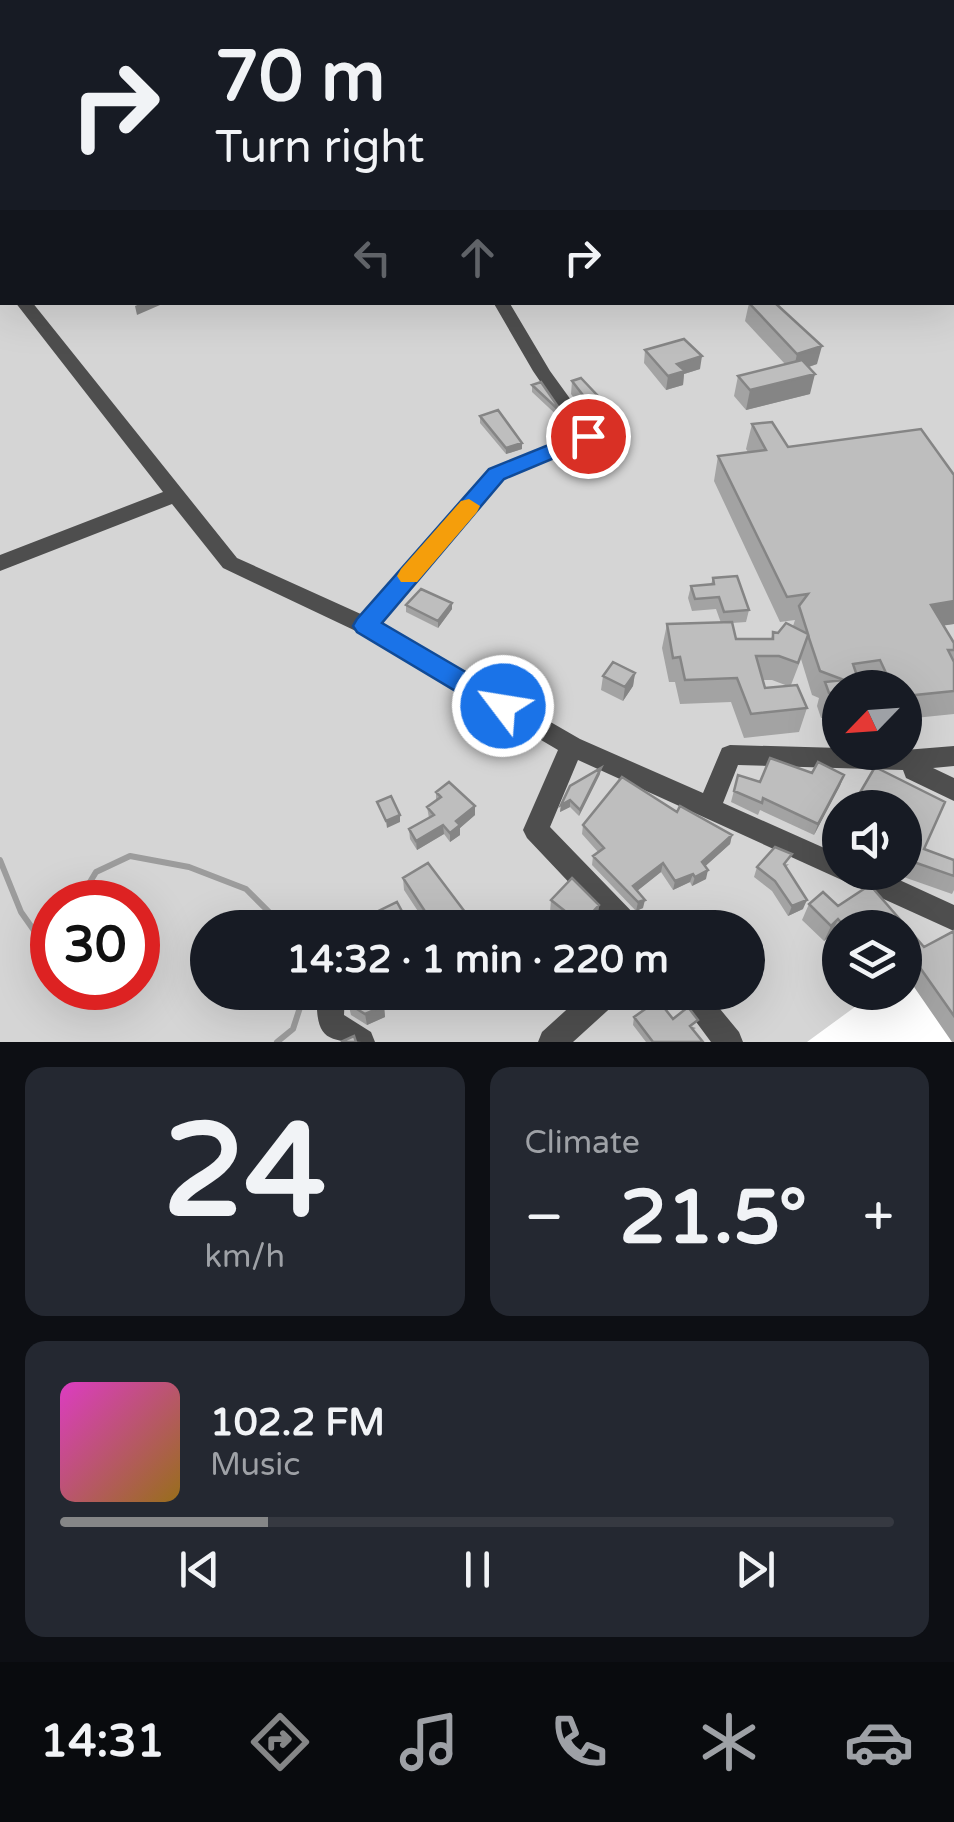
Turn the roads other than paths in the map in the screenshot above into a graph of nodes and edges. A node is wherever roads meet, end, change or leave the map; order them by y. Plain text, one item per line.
1 (25, 305) edge
2 (502, 305) edge
3 (174, 495) junction
4 (0, 563) edge
5 (366, 626) junction
6 (572, 746) junction
7 (954, 756) edge
8 (822, 757) edge
9 (922, 759) edge
10 (915, 770) edge
11 (954, 790) edge
12 (709, 808) junction
13 (822, 859) edge
14 (892, 890) edge
15 (613, 910) edge
16 (954, 918) edge
17 (330, 1010) edge
18 (587, 1010) edge
19 (703, 1010) edge
20 (361, 1042) edge
21 (552, 1042) edge
22 (729, 1042) edge

1 - 3 street
2 - 5 street
3 - 4 street
3 - 5 street
5 - 6 street
6 - 12 street
6 - 15 street
7 - 9 street
8 - 12 street
10 - 11 street
12 - 13 street
14 - 16 street
17 - 20 street
18 - 21 street
19 - 22 street

